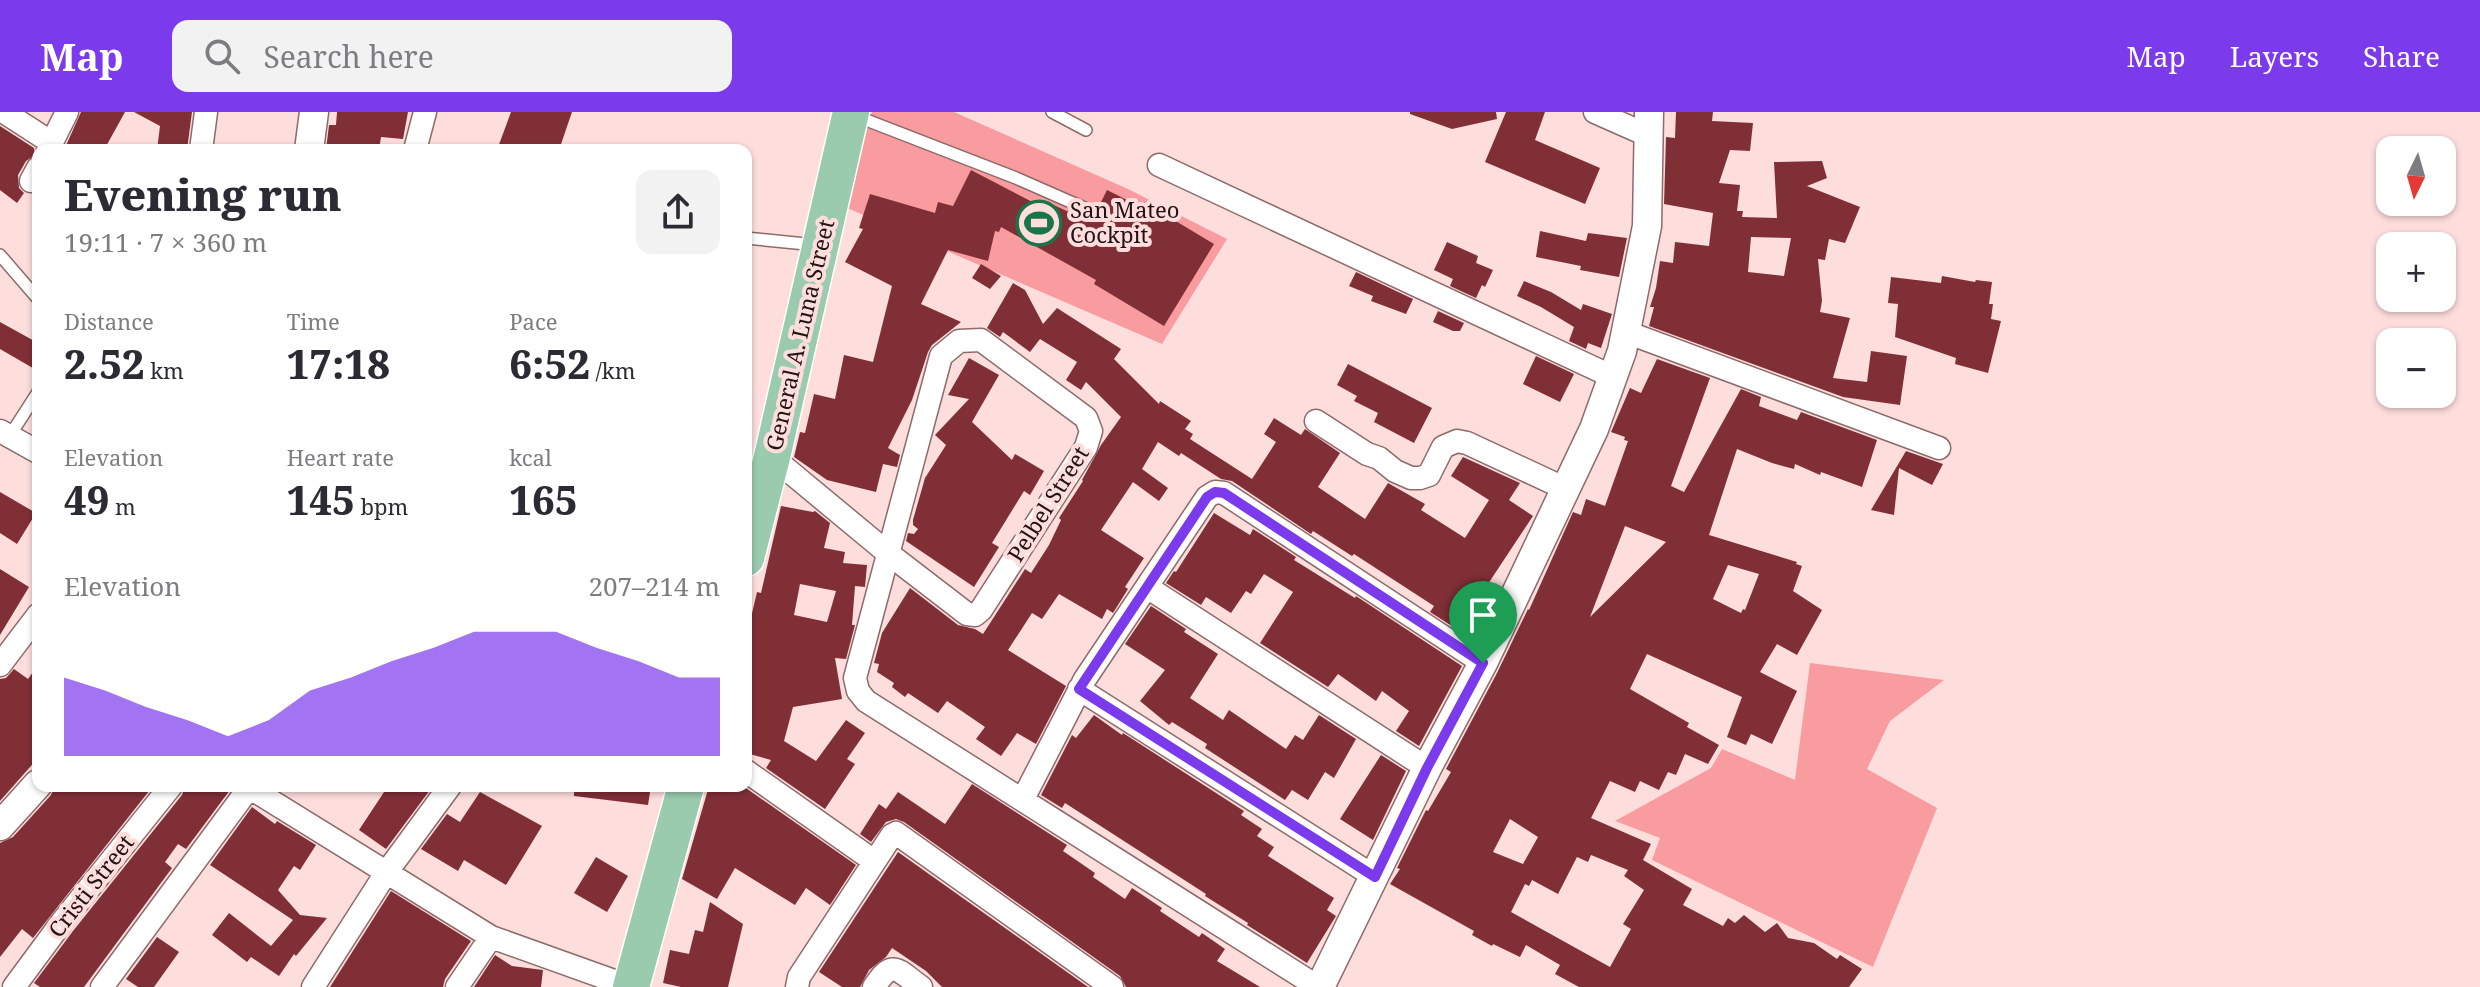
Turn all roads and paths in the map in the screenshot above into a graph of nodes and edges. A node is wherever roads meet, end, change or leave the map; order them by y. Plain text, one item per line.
1 (4, 112) edge
2 (67, 112) edge
3 (206, 112) edge
4 (314, 112) edge
5 (425, 112) edge
6 (1052, 112) edge
7 (1595, 112) edge
8 (851, 113) edge
9 (1648, 123) edge
10 (1086, 130) dead end
11 (46, 144) edge
12 (51, 144) edge
13 (202, 144) edge
14 (310, 144) edge
15 (417, 144) edge
16 (1159, 165) dead end
17 (1089, 210) dead end
18 (752, 239) edge
19 (820, 246) junction
20 (0, 255) edge
21 (32, 292) edge
22 (1626, 332) junction
23 (1613, 377) junction
24 (32, 400) edge
25 (1316, 421) dead end
26 (3, 440) edge
27 (1939, 448) dead end
28 (32, 450) edge
29 (772, 457) junction
30 (1566, 489) junction
31 (752, 535) edge
32 (889, 554) junction
33 (1147, 587) junction
34 (32, 623) edge
35 (1483, 663) junction
36 (0, 665) edge
37 (1079, 689) junction
38 (1427, 768) junction
39 (752, 775) edge
40 (32, 791) edge
41 (166, 792) edge
42 (244, 792) edge
43 (256, 792) edge
44 (446, 792) edge
45 (684, 792) edge
46 (1023, 799) junction
47 (0, 826) edge
48 (874, 861) junction
49 (386, 873) junction
50 (1375, 877) junction
51 (491, 937) junction
52 (0, 981) edge
53 (804, 984) edge
54 (11, 987) edge
55 (102, 987) edge
56 (313, 987) edge
57 (457, 987) edge
58 (631, 987) edge
59 (874, 987) edge
60 (921, 987) edge
61 (1112, 987) edge
62 (1319, 987) edge

1 - 11 street
2 - 12 street
3 - 13 street
4 - 14 street
5 - 15 street
6 - 10 lane
7 - 9 street
8 - 17 lane
8 - 19 main road, General A. Luna Street
9 - 22 street
16 - 23 street
18 - 19 lane
19 - 29 main road, General A. Luna Street
20 - 21 lane
22 - 23 street
22 - 27 street
23 - 30 street
24 - 26 lane
25 - 30 street
26 - 28 street
29 - 31 main road, General A. Luna Street
29 - 32 street, Pelbel Street
30 - 35 street
32 - 32 street, Pelbel Street
32 - 46 street, Pelbel Street
33 - 35 street
33 - 37 street
33 - 38 street
34 - 36 street
35 - 38 street
37 - 46 street
37 - 50 street
38 - 50 street
39 - 48 street
40 - 47 street
41 - 54 street, Cristi Street
42 - 55 street
43 - 49 street
44 - 49 street
45 - 58 main road
46 - 62 street, Pelbel Street
48 - 53 street
48 - 61 street
49 - 51 street
49 - 56 street
50 - 62 street
51 - 57 street
51 - 58 street
52 - 54 street
59 - 60 street

